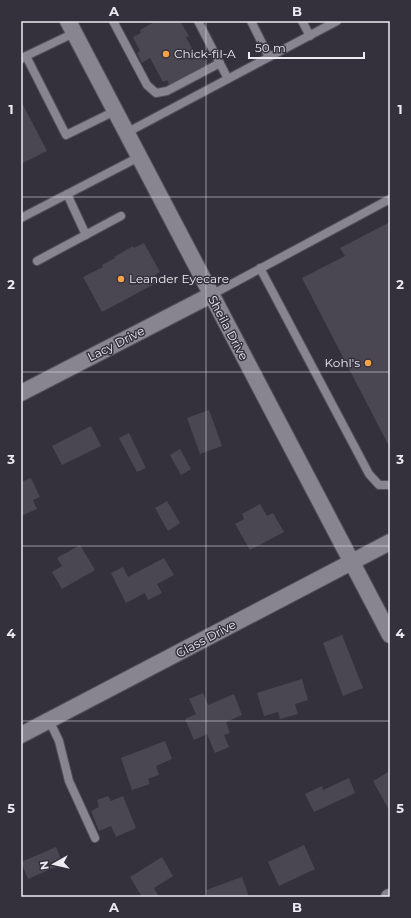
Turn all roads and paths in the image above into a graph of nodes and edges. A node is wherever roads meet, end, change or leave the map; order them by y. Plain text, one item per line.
1 (114, 21) edge
2 (198, 21) edge
3 (251, 21) edge
4 (302, 21) edge
5 (337, 21) edge
6 (71, 27) edge
7 (310, 36) junction
8 (269, 57) junction
9 (24, 58) edge
10 (220, 63) junction
11 (228, 79) junction
12 (114, 111) junction
13 (126, 133) junction
14 (138, 157) junction
15 (66, 194) junction
16 (390, 199) edge
17 (121, 216) dead end
18 (21, 218) edge
19 (86, 235) junction
20 (37, 261) dead end
21 (260, 268) junction
22 (211, 295) junction
23 (21, 393) edge
24 (390, 486) edge
25 (390, 542) edge
26 (351, 562) junction
27 (390, 635) edge
28 (50, 720) junction
29 (21, 735) edge
30 (95, 838) dead end

1 - 10 lane
2 - 10 lane
3 - 8 lane
4 - 7 lane
5 - 7 lane
6 - 9 lane
6 - 12 street, Sheila Drive
7 - 8 lane
8 - 11 lane
9 - 12 lane
10 - 11 lane
11 - 13 lane
12 - 13 street, Sheila Drive
13 - 14 street, Sheila Drive
14 - 15 lane
14 - 22 street, Sheila Drive
15 - 18 lane
15 - 19 lane
16 - 21 lane
17 - 19 lane
19 - 20 lane
21 - 22 lane
21 - 24 lane
22 - 23 street, Lacy Drive
22 - 26 street, Sheila Drive
25 - 26 street, Glass Drive
26 - 27 street, Sheila Drive
26 - 28 street, Glass Drive
28 - 29 street, Glass Drive
28 - 30 lane

